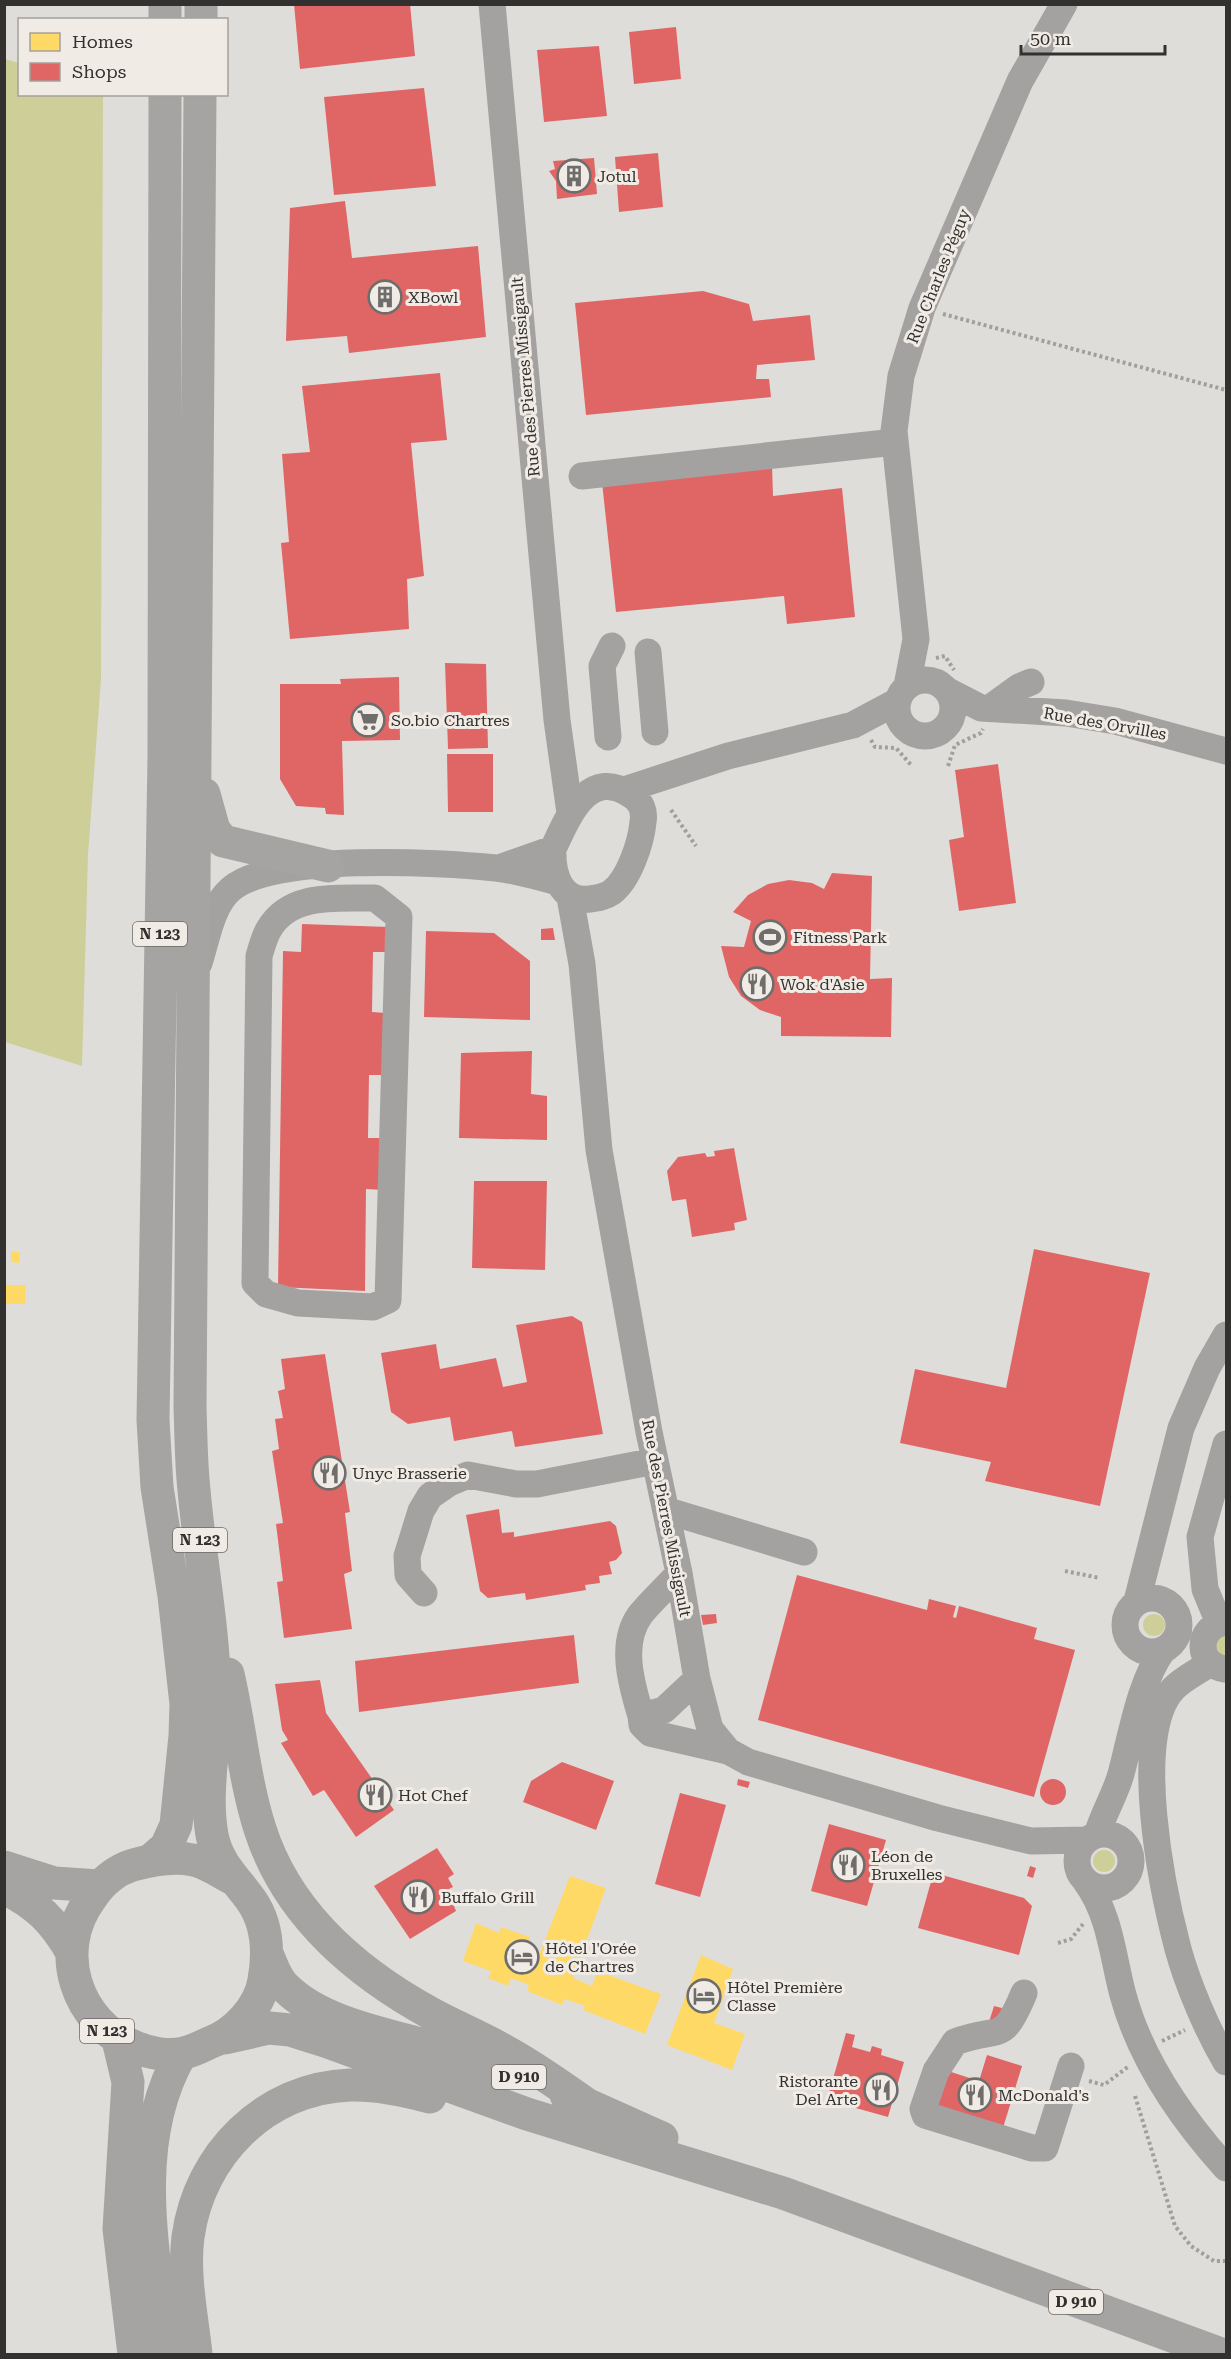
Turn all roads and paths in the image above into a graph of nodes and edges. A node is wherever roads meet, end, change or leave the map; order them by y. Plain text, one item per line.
1 (492, 4) edge
2 (1064, 4) edge
3 (165, 96) edge
4 (200, 96) edge
5 (922, 308) junction
6 (1227, 390) edge
7 (895, 442) junction
8 (582, 476) dead end
9 (916, 639) junction
10 (612, 646) dead end
11 (648, 652) dead end
12 (1031, 682) dead end
13 (943, 687) junction
14 (902, 694) junction
15 (985, 712) junction
16 (946, 727) junction
17 (905, 728) junction
18 (655, 732) dead end
19 (862, 732) junction
20 (608, 737) dead end
21 (563, 749) junction
22 (1227, 751) edge
23 (196, 762) junction
24 (911, 765) dead end
25 (948, 766) dead end
26 (690, 770) junction
27 (595, 787) junction
28 (624, 790) junction
29 (670, 810) dead end
30 (570, 813) junction
31 (644, 815) junction
32 (696, 846) dead end
33 (553, 849) junction
34 (376, 861) junction
35 (328, 866) junction
36 (498, 868) junction
37 (564, 889) junction
38 (604, 897) junction
39 (375, 898) junction
40 (582, 964) junction
41 (193, 984) junction
42 (1227, 1335) edge
43 (1227, 1444) edge
44 (655, 1461) junction
45 (668, 1511) junction
46 (1157, 1520) junction
47 (804, 1552) dead end
48 (1065, 1571) dead end
49 (679, 1573) junction
50 (205, 1575) junction
51 (1100, 1578) dead end
52 (424, 1593) dead end
53 (1137, 1601) junction
54 (1171, 1605) junction
55 (1130, 1640) junction
56 (1204, 1643) edge
57 (697, 1679) junction
58 (641, 1716) junction
59 (1133, 1719) junction
60 (728, 1751) junction
61 (1121, 1775) junction
62 (1092, 1837) junction
63 (1031, 1840) junction
64 (1126, 1846) junction
65 (151, 1860) junction
66 (4, 1867) edge
67 (1082, 1877) junction
68 (233, 1880) junction
69 (1123, 1881) junction
70 (99, 1886) junction
71 (4, 1888) edge
72 (1085, 1922) dead end
73 (1059, 1943) dead end
74 (72, 1953) junction
75 (268, 1956) junction
76 (1117, 1961) junction
77 (1024, 1993) dead end
78 (1195, 2025) dead end
79 (223, 2038) junction
80 (118, 2040) junction
81 (1153, 2045) dead end
82 (181, 2054) junction
83 (1227, 2062) edge
84 (1129, 2065) dead end
85 (1080, 2073) joint
86 (1135, 2096) dead end
87 (585, 2103) junction
88 (527, 2114) junction
89 (1227, 2168) edge
90 (783, 2193) junction
91 (1227, 2261) edge
92 (1149, 2329) junction
93 (134, 2355) edge
94 (166, 2355) edge
95 (196, 2355) edge
96 (1171, 2355) edge
97 (1221, 2355) edge

1 - 21 street, Rue des Pierres Missigault
2 - 5 street, Rue Charles Péguy
3 - 65 main road, N 123
4 - 23 main road, N 123
5 - 6 path
5 - 7 street, Rue Charles Péguy
7 - 8 street
7 - 9 street, Rue Charles Péguy
9 - 13 street, Rue Charles Péguy
9 - 14 street, Rue Charles Péguy
10 - 20 street
11 - 18 street
12 - 15 street
13 - 14 street
13 - 15 street, Rue des Orvilles
13 - 16 street
14 - 17 street
14 - 19 street
15 - 16 street
15 - 22 street, Rue des Orvilles
15 - 25 path
16 - 17 street
17 - 19 street
19 - 24 path
19 - 26 street
21 - 27 street
21 - 30 street, Rue des Pierres Missigault
23 - 35 main road
23 - 41 main road, N 123
26 - 28 street
26 - 31 street
27 - 28 street
27 - 30 street
28 - 31 street
29 - 32 path
30 - 33 street
31 - 38 street
33 - 36 street
33 - 37 street
34 - 35 street
34 - 36 street
34 - 39 street
35 - 41 street
36 - 37 street
37 - 38 street
37 - 40 street, Rue des Pierres Missigault
38 - 40 street, Rue des Pierres Missigault
39 - 39 street
40 - 44 street, Rue des Pierres Missigault
41 - 50 main road, N 123
42 - 46 street
43 - 56 street
44 - 45 street, Rue des Pierres Missigault
44 - 52 street
45 - 47 street
45 - 49 street, Rue des Pierres Missigault
46 - 53 street
46 - 54 street
48 - 51 path
49 - 57 street, Rue des Pierres Missigault
49 - 58 street
50 - 68 main road, N 123
50 - 87 main road
53 - 54 street
53 - 55 street
54 - 56 street
55 - 56 street
55 - 59 street
56 - 59 street
56 - 83 street
57 - 58 street
57 - 60 street, Rue des Pierres Missigault
58 - 60 street
59 - 61 street
60 - 63 street, Rue des Pierres Missigault
61 - 62 street
61 - 64 street
62 - 63 street, Rue des Pierres Missigault
62 - 64 street
62 - 67 street
63 - 67 street, Rue des Pierres Missigault
64 - 69 street
65 - 68 main road, N 123
65 - 70 main road, N 123
66 - 70 main road
67 - 69 street
67 - 76 street
68 - 75 main road, N 123
69 - 76 street
70 - 74 main road, N 123
71 - 74 main road
72 - 73 path
74 - 80 main road, N 123
75 - 79 main road, N 123
75 - 87 main road, D 910
76 - 89 street
77 - 85 street
78 - 81 path
79 - 82 main road, N 123
79 - 88 main road, D 910
80 - 82 main road, N 123
80 - 93 main road, N 123
82 - 94 main road
84 - 85 path
86 - 91 path
87 - 90 main road, D 910
88 - 90 main road, D 910
88 - 95 main road
90 - 92 main road, D 910
92 - 96 street
92 - 97 main road, D 910

